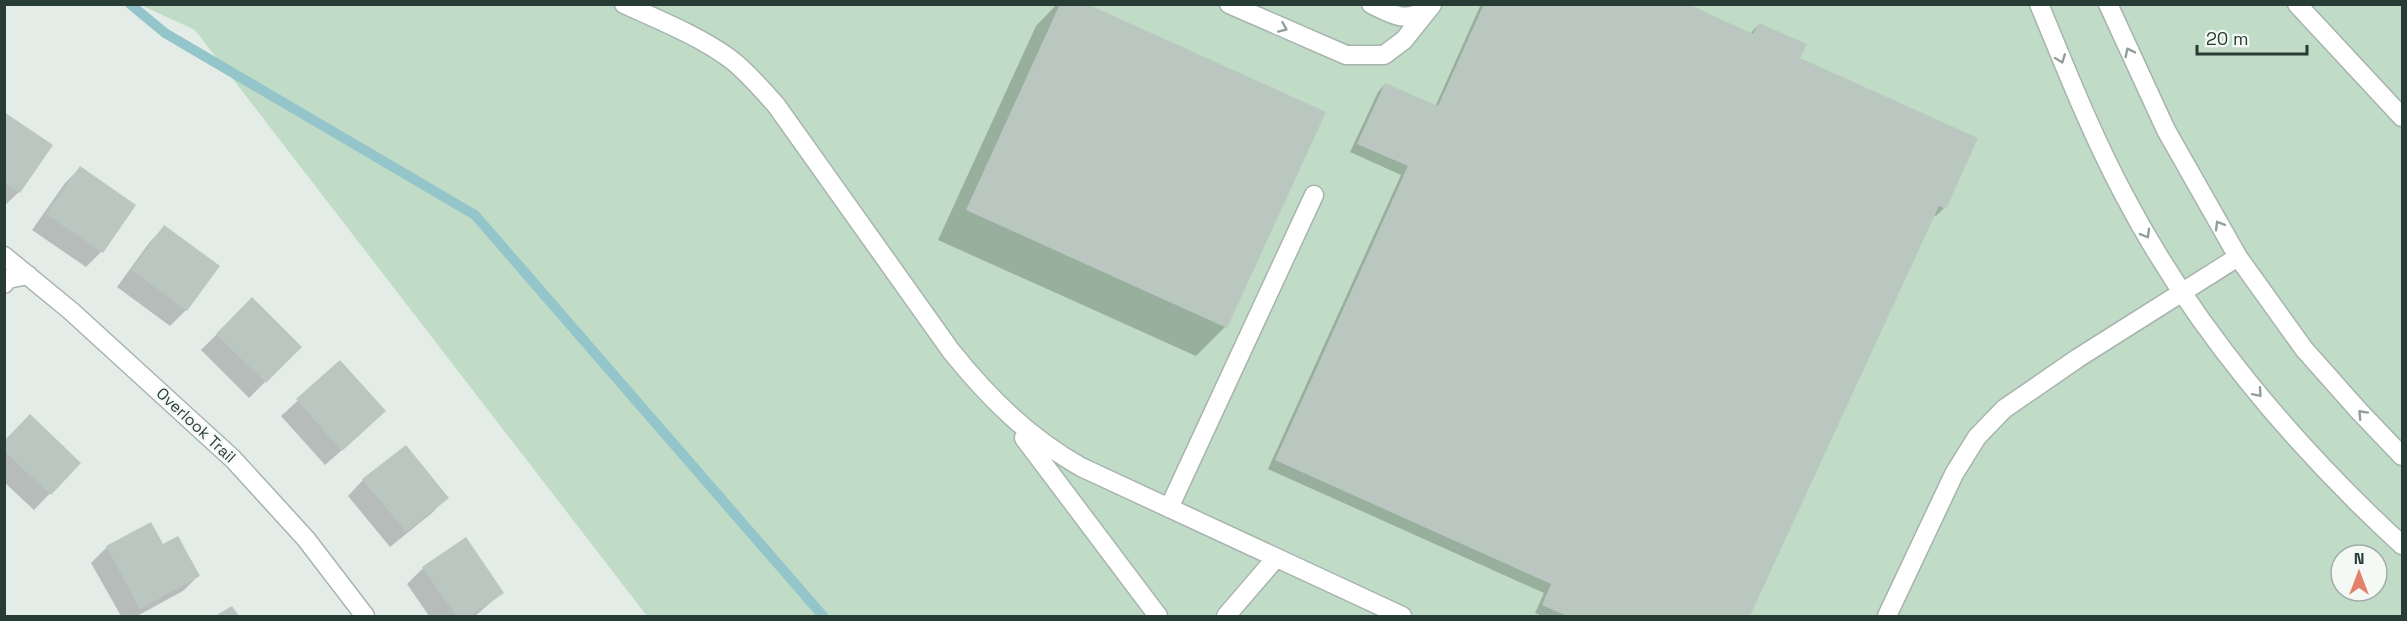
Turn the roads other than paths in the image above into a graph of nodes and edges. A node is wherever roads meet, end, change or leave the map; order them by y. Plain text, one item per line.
1 (624, 4) edge
2 (1229, 4) edge
3 (1371, 4) edge
4 (2039, 4) edge
5 (2108, 4) edge
6 (2297, 4) edge
7 (1432, 5) edge
8 (2403, 117) edge
9 (1314, 195) dead end
10 (4, 256) edge
11 (2238, 257) junction
12 (28, 275) junction
13 (4, 284) edge
14 (2184, 292) junction
15 (1008, 416) junction
16 (2403, 456) edge
17 (1169, 508) junction
18 (2403, 545) edge
19 (1276, 558) junction
20 (365, 616) edge
21 (1158, 616) edge
22 (1226, 616) edge
23 (1402, 616) edge
24 (1887, 616) edge

1 - 15 street
2 -> 7 street
3 - 7 street
4 -> 14 street
11 -> 5 street
6 - 8 street
9 - 17 street
10 - 12 street, Overlook Trail
11 - 14 street
16 -> 11 street
12 - 13 street
12 - 20 street, Overlook Trail
14 -> 18 street
14 - 24 street
15 - 17 street
15 - 21 street
17 - 19 street
19 - 22 street
19 - 23 street

